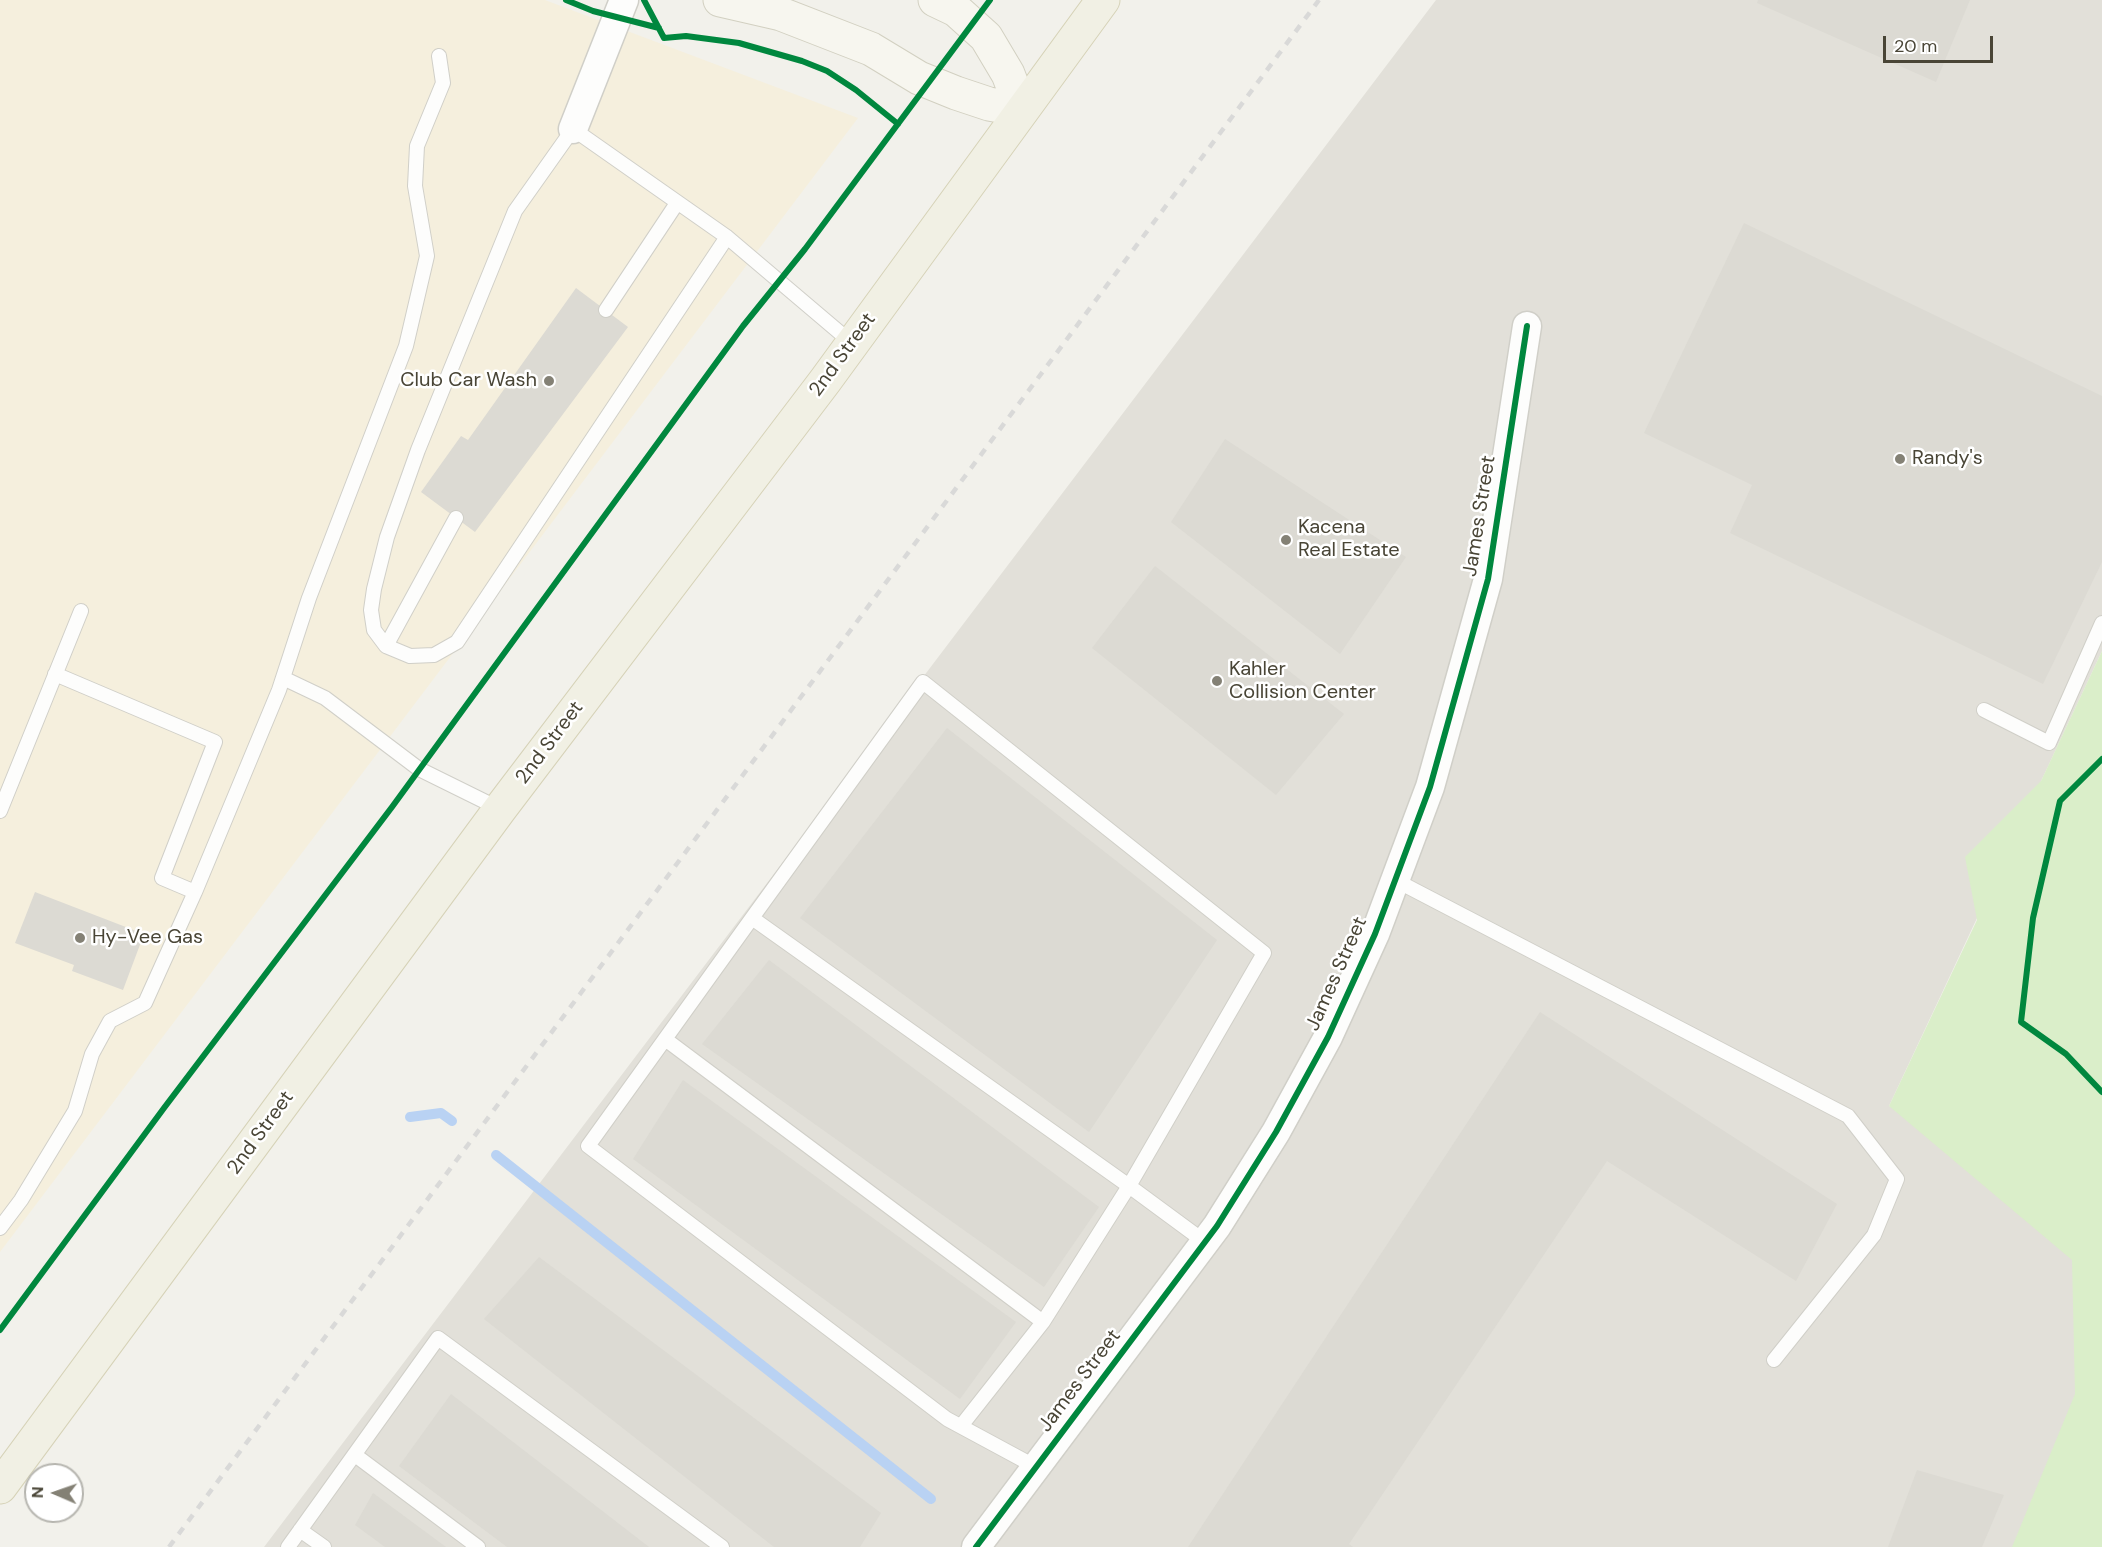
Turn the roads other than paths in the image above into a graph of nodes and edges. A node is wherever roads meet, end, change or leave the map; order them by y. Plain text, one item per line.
1 (624, 0) edge
2 (720, 0) edge
3 (935, 0) edge
4 (1103, 0) edge
5 (439, 56) dead end
6 (1022, 110) junction
7 (573, 129) junction
8 (677, 203) junction
9 (727, 237) junction
10 (606, 310) dead end
11 (1527, 326) dead end
12 (852, 343) junction
13 (456, 518) dead end
14 (81, 611) dead end
15 (2102, 623) edge
16 (386, 646) junction
17 (56, 674) junction
18 (283, 678) junction
19 (1984, 710) dead end
20 (500, 809) junction
21 (0, 811) edge
22 (1395, 880) junction
23 (195, 892) junction
24 (752, 918) junction
25 (664, 1039) junction
26 (1129, 1186) junction
27 (0, 1228) edge
28 (1205, 1242) junction
29 (1043, 1322) junction
30 (1774, 1360) dead end
31 (961, 1426) junction
32 (354, 1455) junction
33 (1036, 1467) junction
34 (0, 1487) edge
35 (300, 1530) junction
36 (288, 1547) edge
37 (324, 1547) edge
38 (478, 1547) edge
39 (722, 1547) edge
40 (976, 1547) edge

1 - 7 street
2 - 6 street
3 - 6 street
4 - 6 main road, 2nd Street
5 - 18 lane
6 - 12 main road, 2nd Street
7 - 8 lane
7 - 16 lane
8 - 9 lane
8 - 10 lane
9 - 12 lane
9 - 16 lane
11 - 22 street, James Street
12 - 20 main road, 2nd Street
13 - 16 lane
14 - 17 lane
15 - 19 lane
17 - 21 lane
17 - 23 lane
18 - 20 lane
18 - 23 lane
20 - 34 main road, 2nd Street
22 - 28 street, James Street
22 - 30 lane
23 - 27 lane
24 - 25 lane
24 - 26 lane
24 - 26 lane
25 - 29 lane
25 - 31 lane
26 - 28 lane
26 - 29 lane
28 - 33 street, James Street
29 - 31 lane
31 - 33 lane
32 - 35 lane
32 - 38 lane
32 - 39 lane
33 - 40 street, James Street
35 - 36 lane
35 - 37 lane

